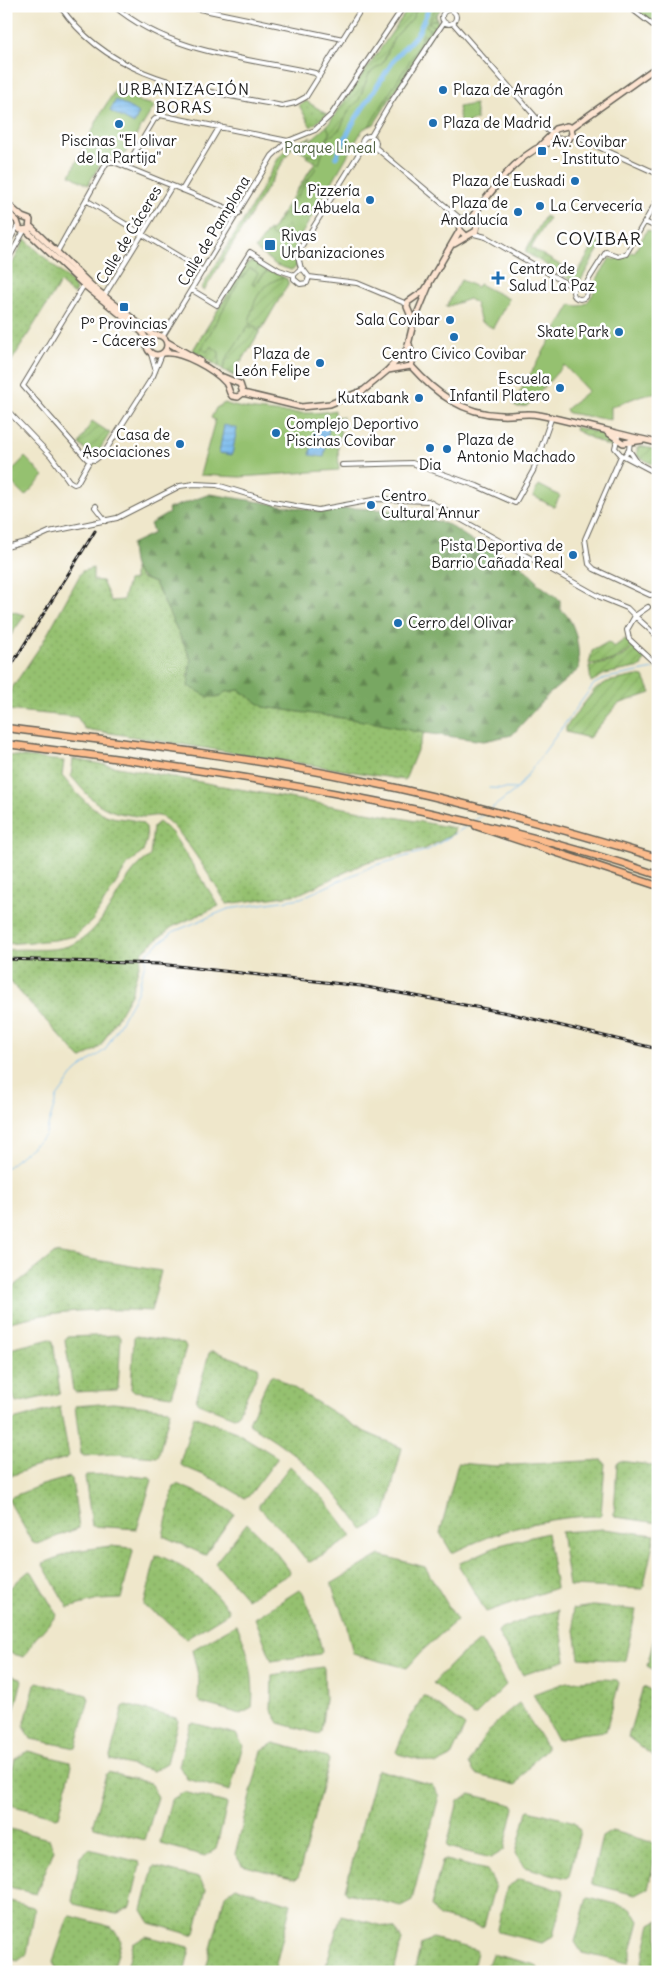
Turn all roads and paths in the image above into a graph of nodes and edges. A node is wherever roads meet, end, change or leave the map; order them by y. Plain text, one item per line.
1 (60, 6) edge
2 (114, 6) edge
3 (185, 6) edge
4 (364, 6) edge
5 (404, 6) edge
6 (457, 6) edge
7 (628, 6) edge
8 (452, 12) junction
9 (444, 22) junction
10 (453, 23) junction
11 (658, 29) edge
12 (343, 39) junction
13 (658, 66) edge
14 (319, 77) junction
15 (220, 126) junction
16 (571, 128) junction
17 (553, 132) junction
18 (572, 135) junction
19 (371, 136) junction
20 (276, 138) junction
21 (557, 140) junction
22 (288, 141) junction
23 (363, 147) junction
24 (375, 147) junction
25 (540, 148) junction
26 (277, 149) junction
27 (126, 167) junction
28 (658, 174) edge
29 (172, 186) junction
30 (182, 190) junction
31 (658, 199) edge
32 (86, 200) junction
33 (6, 203) edge
34 (6, 211) edge
35 (239, 213) junction
36 (473, 219) junction
37 (19, 222) junction
38 (645, 222) junction
39 (460, 225) junction
40 (658, 228) edge
41 (28, 230) junction
42 (476, 231) junction
43 (143, 234) junction
44 (466, 236) junction
45 (451, 246) junction
46 (6, 247) edge
47 (57, 252) junction
48 (6, 263) edge
49 (301, 269) junction
50 (203, 271) junction
51 (294, 274) junction
52 (310, 277) junction
53 (84, 285) junction
54 (429, 285) junction
55 (584, 287) junction
56 (574, 288) junction
57 (192, 290) junction
58 (104, 296) junction
59 (414, 299) junction
60 (408, 304) junction
61 (420, 305) junction
62 (410, 311) junction
63 (418, 311) junction
64 (413, 324) junction
65 (153, 335) junction
66 (163, 336) junction
67 (147, 340) junction
68 (167, 342) junction
69 (409, 344) junction
70 (163, 353) junction
71 (151, 354) junction
72 (401, 356) junction
73 (412, 356) junction
74 (403, 366) junction
75 (410, 366) junction
76 (155, 368) junction
77 (388, 370) junction
78 (234, 383) junction
79 (229, 388) junction
80 (243, 393) junction
81 (6, 409) edge
82 (551, 419) junction
83 (604, 430) junction
84 (625, 434) junction
85 (616, 440) junction
86 (645, 440) junction
87 (630, 443) junction
88 (658, 443) edge
89 (629, 450) junction
90 (623, 456) junction
91 (90, 460) junction
92 (638, 464) junction
93 (342, 465) dead end
94 (658, 474) edge
95 (96, 506) dead end
96 (106, 522) junction
97 (6, 547) edge
98 (658, 594) edge
99 (648, 607) dead end
100 (635, 616) junction
101 (658, 637) edge
102 (658, 666) edge
103 (6, 728) edge
104 (6, 744) edge
105 (447, 815) junction
106 (658, 858) edge
107 (658, 875) edge
108 (656, 885) edge

1 - 14 street
2 - 14 street
3 - 12 street
4 - 12 street
5 - 22 street, Calle de Pamplona
6 - 8 street
7 - 11 street
8 - 9 street
8 - 10 street
9 - 10 street
9 - 19 street
10 - 17 street
12 - 14 street
13 - 16 street
15 - 20 street
15 - 27 street
15 - 30 street
16 - 17 street
16 - 18 street
17 - 21 street
17 - 25 street
18 - 21 street
18 - 28 street
19 - 23 street
19 - 24 street
20 - 22 street
20 - 26 street
21 - 25 street
22 - 26 street, Calle de Pamplona
23 - 24 street
23 - 49 street
24 - 39 street
25 - 36 street
26 - 35 street, Calle de Pamplona
27 - 29 street
27 - 32 street
29 - 30 street
29 - 43 street, Calle de Cáceres
30 - 35 street
31 - 38 street
32 - 43 street
32 - 47 street
33 - 37 street
34 - 37 street
35 - 50 street, Calle de Pamplona
36 - 39 street
36 - 42 street
37 - 41 street
37 - 41 street
37 - 46 street
38 - 40 street
38 - 55 street
39 - 44 street
39 - 45 street
41 - 47 street
41 - 48 street
41 - 53 street
42 - 44 street
42 - 56 street
43 - 50 street
43 - 58 street, Calle de Cáceres
44 - 45 street
45 - 54 street
47 - 58 street
49 - 51 street
49 - 52 street
50 - 57 street, Calle de Pamplona
51 - 52 street
51 - 57 street
52 - 60 street
53 - 67 street
53 - 91 street
54 - 59 street
54 - 61 street
55 - 56 street
55 - 56 street
57 - 66 street, Calle de Pamplona
58 - 65 street
59 - 60 street
59 - 61 street
60 - 62 street
61 - 63 street
62 - 63 street
62 - 64 street
63 - 64 street
64 - 69 street
65 - 66 street
65 - 67 street
66 - 68 street
67 - 71 street
68 - 70 street
68 - 78 street
69 - 72 street
69 - 73 street
70 - 71 street
70 - 76 street
70 - 79 street
71 - 76 street
72 - 73 street
72 - 74 street
72 - 77 street
73 - 75 street
74 - 75 street
74 - 77 street
75 - 82 street
76 - 91 street
77 - 80 street
78 - 79 street
78 - 80 street
79 - 80 street
81 - 91 street
82 - 83 street
82 - 93 street
83 - 84 street
83 - 85 street
84 - 85 street
84 - 86 street
84 - 87 street
85 - 87 street
85 - 90 street
86 - 87 street
86 - 88 street
87 - 89 street
89 - 90 street
89 - 92 street
90 - 92 street
90 - 98 street
92 - 94 street
95 - 96 street
96 - 97 street
96 - 100 street
99 - 100 street
100 - 101 street
100 - 102 street
103 - 106 highway
104 - 105 highway
105 - 107 highway
105 - 108 highway

